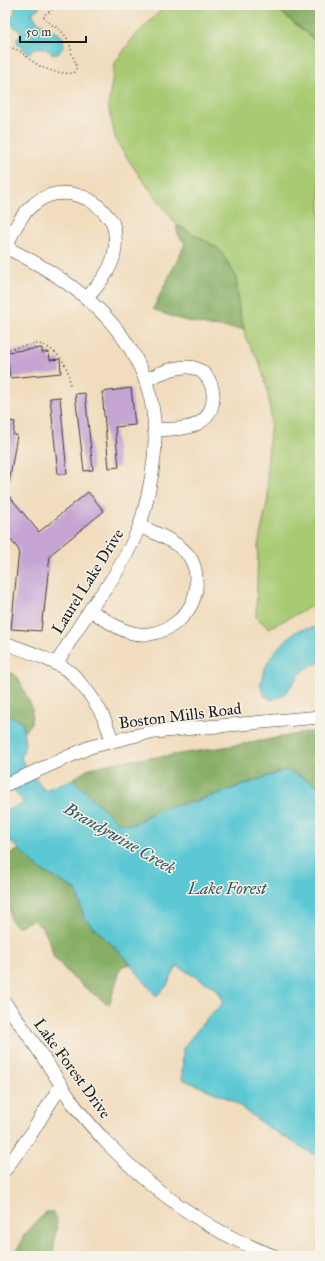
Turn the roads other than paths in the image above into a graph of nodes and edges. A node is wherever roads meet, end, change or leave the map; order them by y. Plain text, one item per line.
1 (6, 247) edge
2 (87, 298) junction
3 (145, 380) junction
4 (154, 430) junction
5 (140, 526) junction
6 (90, 610) junction
7 (5, 643) edge
8 (56, 664) junction
9 (320, 718) edge
10 (112, 742) junction
11 (5, 785) edge
12 (5, 1003) edge
13 (61, 1085) junction
14 (5, 1170) edge
15 (274, 1256) edge

1 - 2 street, Laurel Lake Drive
1 - 2 street
2 - 3 street, Laurel Lake Drive
3 - 4 street, Laurel Lake Drive
3 - 4 street
4 - 5 street, Laurel Lake Drive
5 - 6 street, Laurel Lake Drive
5 - 6 street
6 - 8 street, Laurel Lake Drive
7 - 8 street
8 - 10 street
9 - 10 street, Boston Mills Road
10 - 11 street, Boston Mills Road
12 - 13 street, Lake Forest Drive
13 - 14 street
13 - 15 street, Lake Forest Drive

